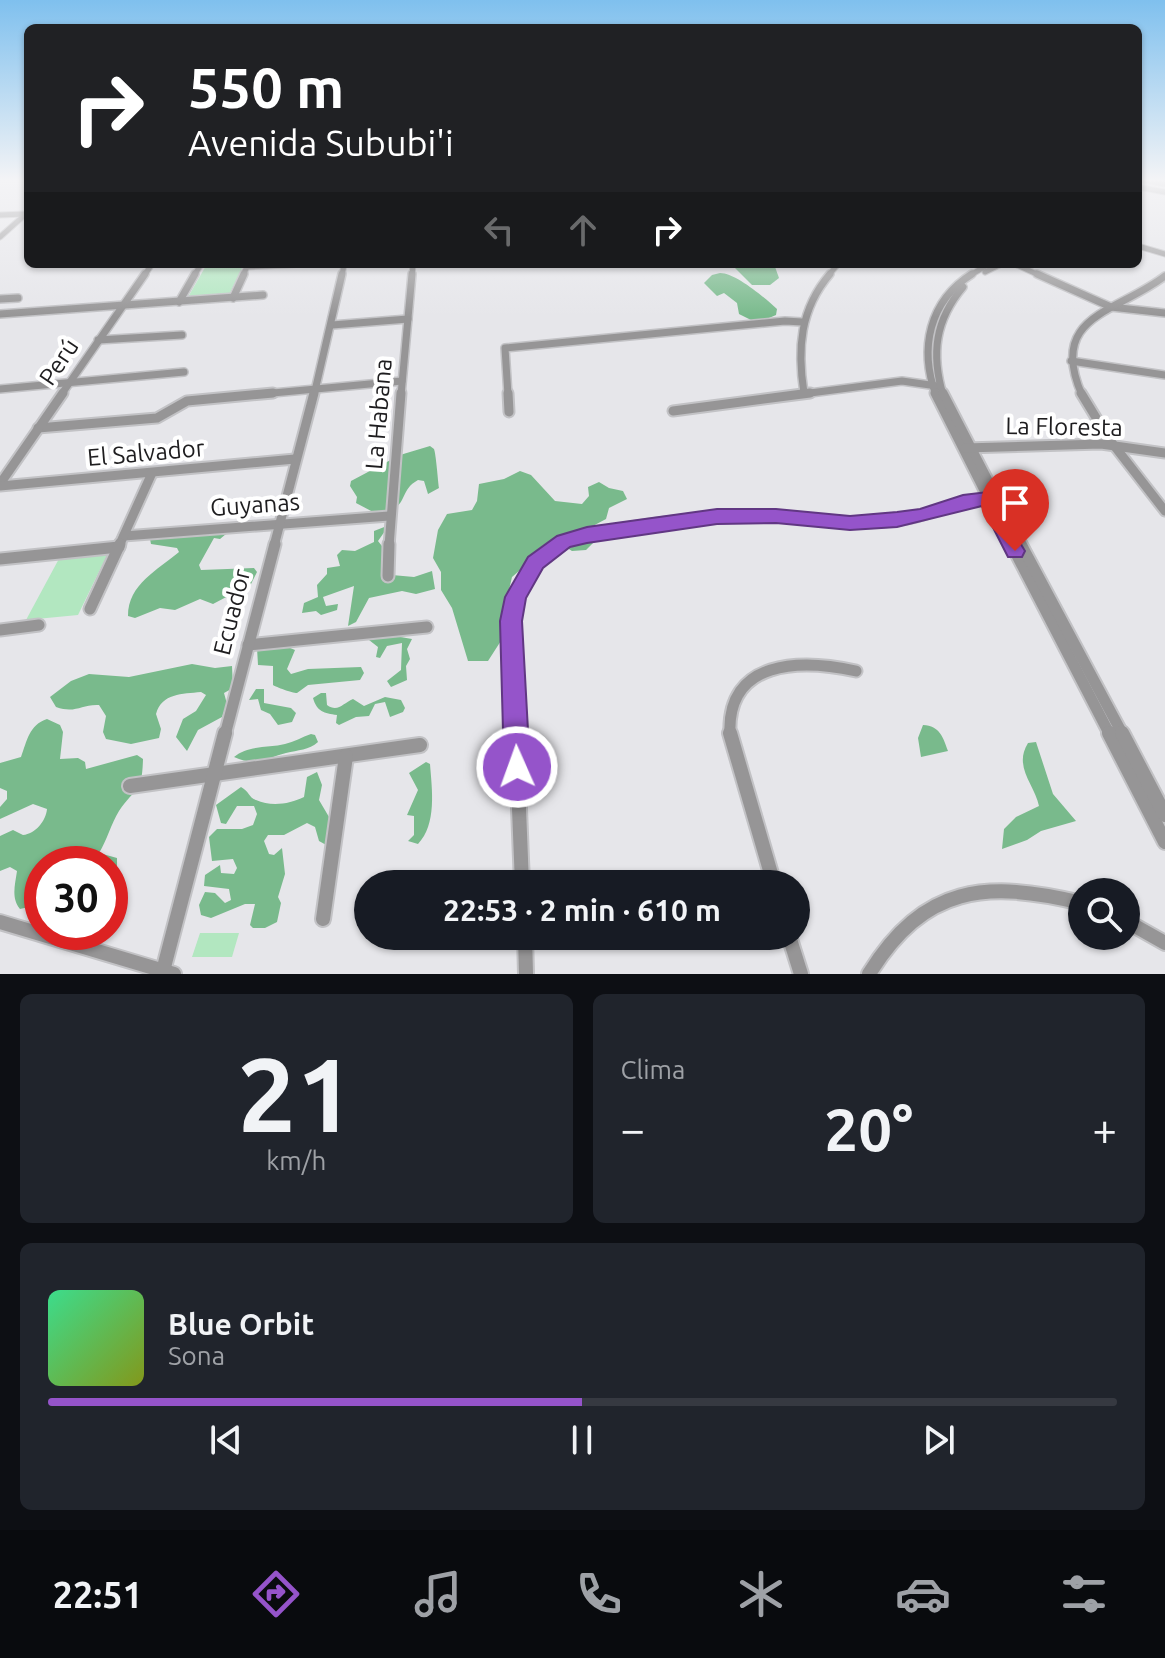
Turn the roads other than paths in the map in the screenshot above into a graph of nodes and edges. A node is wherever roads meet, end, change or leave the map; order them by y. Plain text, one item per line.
1 (1142, 247) edge
2 (1165, 254) edge
3 (149, 268) edge
4 (199, 268) edge
5 (246, 268) edge
6 (343, 268) edge
7 (413, 268) edge
8 (835, 268) edge
9 (982, 268) edge
10 (994, 268) edge
11 (1024, 268) edge
12 (1161, 283) edge
13 (263, 295) dead end
14 (18, 298) dead end
15 (233, 298) junction
16 (0, 299) edge
17 (179, 302) junction
18 (122, 305) junction
19 (1111, 307) junction
20 (1165, 313) edge
21 (1, 315) edge
22 (408, 319) junction
23 (802, 322) junction
24 (332, 325) junction
25 (182, 335) dead end
26 (98, 340) junction
27 (1071, 361) junction
28 (184, 372) dead end
29 (1165, 375) edge
30 (402, 381) junction
31 (68, 383) junction
32 (937, 386) junction
33 (0, 389) edge
34 (312, 391) junction
35 (804, 393) junction
36 (673, 411) dead end
37 (509, 412) dead end
38 (38, 428) junction
39 (1114, 445) junction
40 (966, 448) junction
41 (1165, 453) edge
42 (295, 459) junction
43 (152, 473) junction
44 (0, 485) edge
45 (988, 499) junction
46 (1165, 511) edge
47 (389, 516) junction
48 (278, 523) junction
49 (121, 541) junction
50 (0, 559) edge
51 (388, 572) dead end
52 (90, 609) dead end
53 (39, 625) dead end
54 (427, 627) dead end
55 (0, 630) edge
56 (248, 645) junction
57 (856, 671) dead end
58 (420, 745) dead end
59 (346, 756) junction
60 (216, 774) junction
61 (130, 786) dead end
62 (1165, 815) edge
63 (1165, 842) edge
64 (521, 870) edge
65 (770, 870) edge
66 (1068, 900) edge
67 (323, 919) dead end
68 (0, 922) edge
69 (1140, 929) edge
70 (1165, 943) edge
71 (525, 950) edge
72 (793, 950) edge
73 (134, 969) edge
74 (168, 972) edge
75 (526, 974) edge
76 (801, 974) edge
77 (869, 974) edge

1 - 2 street
3 - 18 street, Perú
4 - 17 street
5 - 15 street
6 - 24 street, Ecuador
7 - 22 street, La Habana
8 - 23 street
9 - 32 street
10 - 32 street
11 - 19 street
12 - 19 street
13 - 15 street
14 - 16 street
15 - 17 street
17 - 18 street
18 - 21 street
18 - 26 street, Perú
19 - 20 street
19 - 27 street
22 - 24 street
22 - 30 street, La Habana
23 - 35 street
23 - 37 street
24 - 34 street, Ecuador
25 - 26 street
26 - 31 street, Perú
27 - 29 street
27 - 39 street
28 - 31 street
30 - 34 street
30 - 47 street, La Habana
31 - 33 street
31 - 38 street, Perú
32 - 35 street
32 - 40 street
34 - 38 street
34 - 42 street, Ecuador
35 - 36 street
38 - 44 street, Perú
39 - 40 street, La Floresta
39 - 41 street, La Floresta
39 - 46 street
40 - 45 street
40 - 62 street
42 - 43 street, El Salvador
42 - 48 street, Ecuador
43 - 44 street, El Salvador
43 - 49 street
45 - 63 street
45 - 64 street
47 - 48 street, Guyanas
47 - 51 street, La Habana
48 - 49 street, Guyanas
48 - 56 street, Ecuador
49 - 50 street, Guyanas
49 - 52 street
53 - 55 street
54 - 56 street
56 - 60 street, Ecuador
57 - 65 street
58 - 59 street
59 - 60 street
59 - 67 street
60 - 61 street
60 - 74 street, Ecuador
66 - 77 street
68 - 73 street
69 - 70 street
71 - 75 street
72 - 76 street
73 - 74 street

